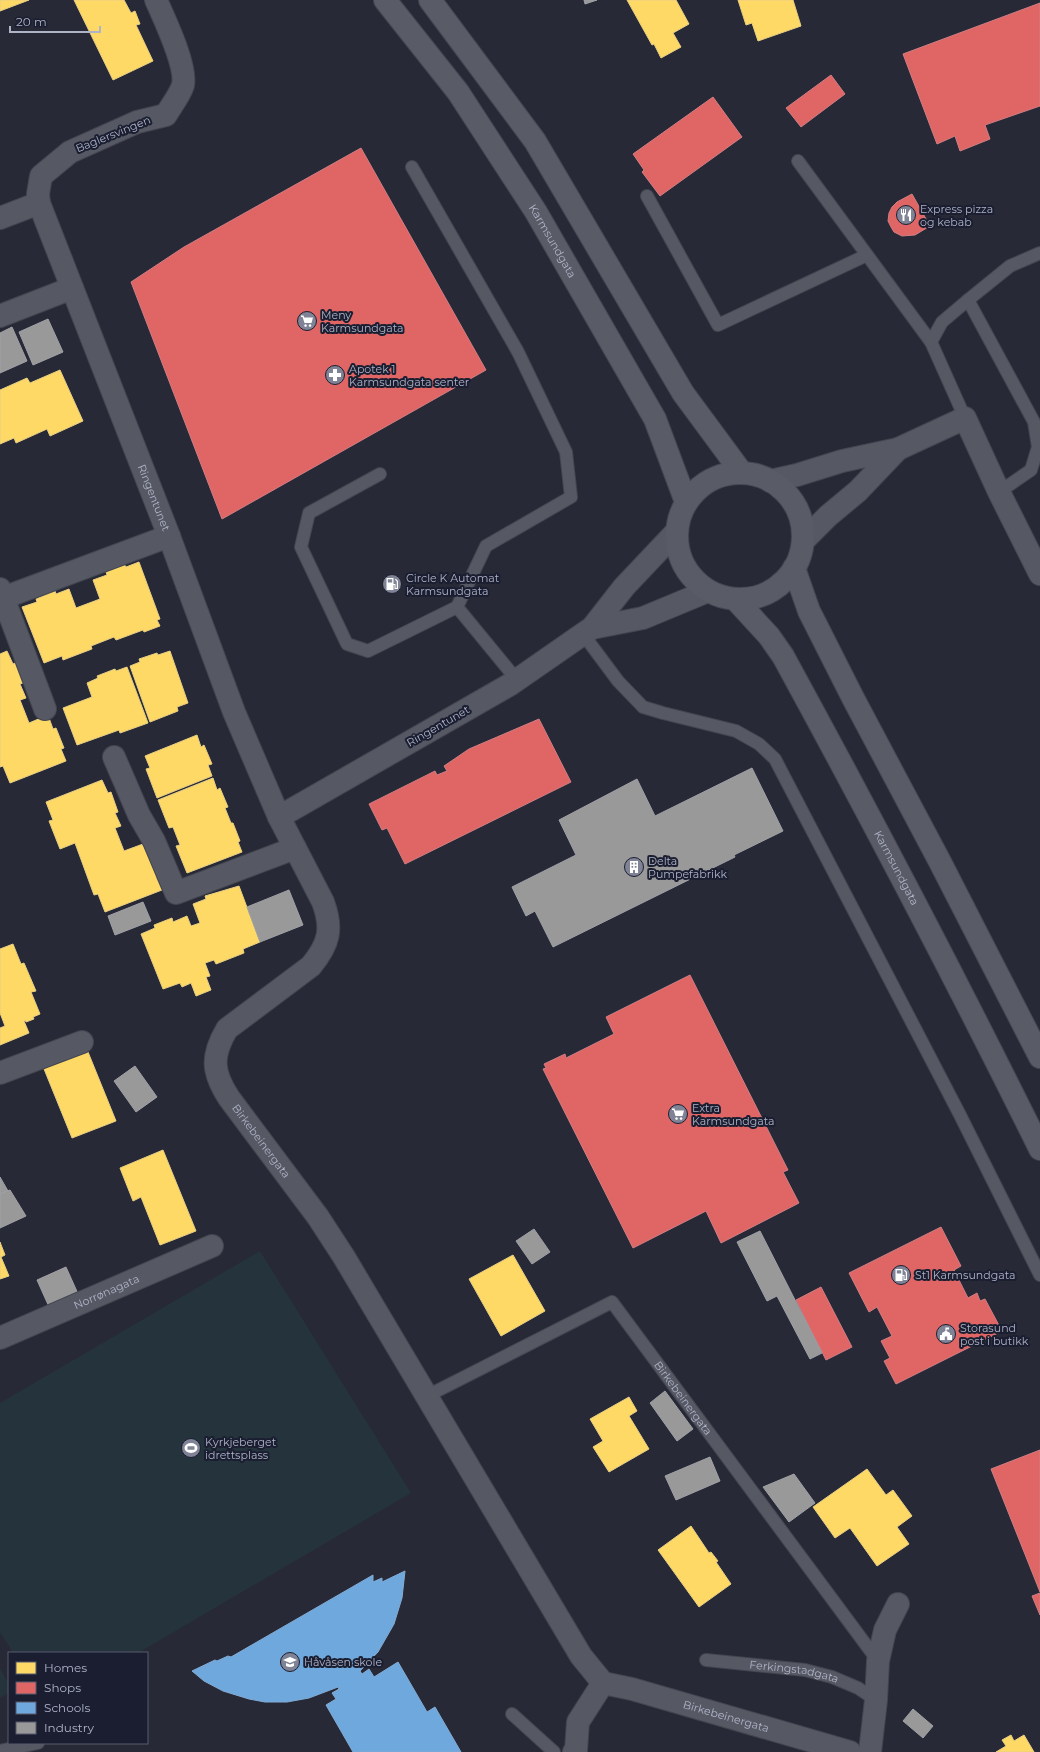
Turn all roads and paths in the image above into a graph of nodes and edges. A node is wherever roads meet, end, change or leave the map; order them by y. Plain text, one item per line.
1 (156, 0) edge
2 (385, 0) edge
3 (430, 0) edge
4 (798, 161) dead end
5 (412, 167) dead end
6 (41, 176) joint
7 (647, 196) dead end
8 (39, 203) junction
9 (0, 218) edge
10 (1040, 253) edge
11 (867, 254) junction
12 (72, 288) junction
13 (968, 300) junction
14 (0, 316) edge
15 (931, 342) junction
16 (965, 418) junction
17 (898, 449) junction
18 (742, 473) junction
19 (380, 474) dead end
20 (770, 481) junction
21 (999, 492) junction
22 (686, 502) junction
23 (677, 531) junction
24 (169, 536) junction
25 (803, 541) junction
26 (794, 568) junction
27 (1040, 574) edge
28 (708, 591) junction
29 (2, 593) edge
30 (735, 599) junction
31 (457, 607) junction
32 (587, 631) junction
33 (517, 680) junction
34 (44, 709) dead end
35 (114, 757) dead end
36 (279, 817) junction
37 (294, 848) junction
38 (323, 902) joint
39 (82, 1042) dead end
40 (1040, 1057) edge
41 (0, 1073) edge
42 (1040, 1149) edge
43 (212, 1246) dead end
44 (1040, 1275) edge
45 (0, 1338) edge
46 (427, 1396) junction
47 (898, 1604) dead end
48 (706, 1660) dead end
49 (878, 1661) junction
50 (603, 1683) junction
51 (876, 1700) junction
52 (512, 1714) dead end
53 (33, 1744) edge
54 (0, 1751) edge
55 (554, 1752) edge
56 (574, 1752) edge
57 (850, 1752) edge
58 (870, 1752) edge

1 - 6 street, Baglersvingen
2 - 22 main road, Karmsundgata
3 - 18 main road
4 - 11 lane
5 - 31 lane
6 - 8 street, Ringentunet
7 - 11 lane
8 - 9 street
8 - 12 street, Ringentunet
10 - 13 lane
11 - 15 lane
12 - 14 street
12 - 24 street, Ringentunet
13 - 15 lane
13 - 21 lane
15 - 16 lane
16 - 17 street
16 - 21 street
17 - 20 street
17 - 25 street
18 - 20 main road
18 - 22 main road
19 - 31 lane
20 - 25 main road
21 - 27 street
22 - 23 main road
23 - 28 main road
23 - 32 street, Ringentunet
24 - 29 street
24 - 36 street, Ringentunet
25 - 26 main road
26 - 30 main road
26 - 40 main road
28 - 30 main road
28 - 32 street, Ringentunet
29 - 34 street
30 - 42 main road, Karmsundgata
31 - 33 lane
32 - 33 street, Ringentunet
32 - 44 lane
33 - 36 street, Ringentunet
35 - 37 street
36 - 37 street, Ringentunet
37 - 38 street, Ringentunet
38 - 46 street, Birkebeinergata
39 - 41 street
43 - 45 street, Norrønagata
46 - 49 lane, Birkebeinergata
46 - 50 street, Birkebeinergata
47 - 49 street
48 - 51 lane, Ferkingstadgata
49 - 51 street
50 - 56 street
50 - 57 street, Birkebeinergata
51 - 58 street
52 - 55 lane
53 - 54 lane

